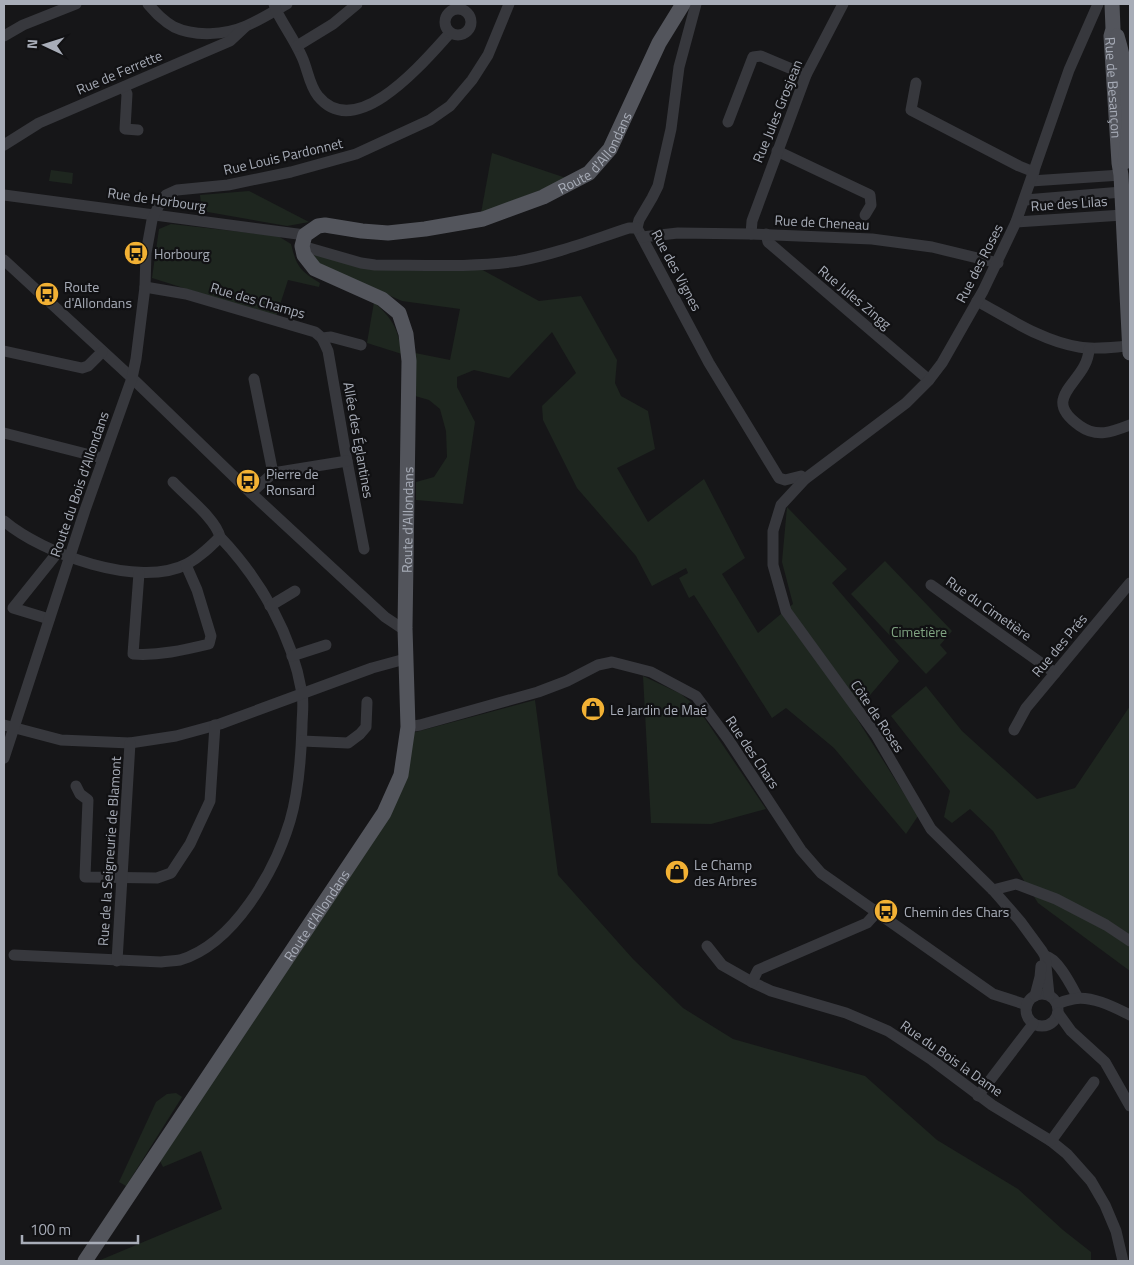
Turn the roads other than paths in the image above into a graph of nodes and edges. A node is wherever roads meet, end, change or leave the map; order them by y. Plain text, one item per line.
1 (76, 4) edge
2 (148, 4) edge
3 (287, 4) edge
4 (357, 4) edge
5 (509, 4) edge
6 (683, 4) edge
7 (696, 4) edge
8 (843, 4) edge
9 (1098, 4) edge
10 (1112, 4) edge
11 (275, 7) edge
12 (245, 27) junction
13 (450, 33) dead end
14 (4, 36) edge
15 (297, 46) junction
16 (806, 75) junction
17 (916, 83) dead end
18 (124, 87) junction
19 (728, 122) dead end
20 (138, 130) dead end
21 (4, 145) edge
22 (777, 151) junction
23 (1121, 175) junction
24 (1033, 177) junction
25 (1122, 192) junction
26 (4, 195) edge
27 (1025, 200) junction
28 (154, 214) junction
29 (865, 215) dead end
30 (1123, 215) junction
31 (1016, 222) junction
32 (640, 232) junction
33 (751, 234) junction
34 (766, 234) junction
35 (304, 240) junction
36 (4, 260) edge
37 (998, 263) junction
38 (385, 265) joint
39 (146, 287) junction
40 (977, 301) junction
41 (322, 338) junction
42 (1130, 343) edge
43 (361, 345) dead end
44 (1089, 348) junction
45 (4, 351) edge
46 (102, 352) junction
47 (132, 378) junction
48 (254, 379) dead end
49 (929, 380) junction
50 (1130, 425) edge
51 (4, 433) edge
52 (102, 458) junction
53 (347, 461) junction
54 (273, 473) junction
55 (805, 479) junction
56 (172, 482) dead end
57 (251, 493) junction
58 (4, 521) edge
59 (220, 537) junction
60 (364, 549) dead end
61 (58, 552) junction
62 (70, 556) junction
63 (186, 565) junction
64 (139, 573) junction
65 (931, 585) dead end
66 (1129, 586) edge
67 (295, 591) dead end
68 (270, 606) junction
69 (49, 619) junction
70 (405, 628) junction
71 (326, 645) dead end
72 (292, 656) junction
73 (405, 658) junction
74 (1055, 673) junction
75 (302, 695) junction
76 (367, 702) dead end
77 (215, 725) junction
78 (8, 726) edge
79 (408, 727) junction
80 (1014, 730) dead end
81 (302, 741) junction
82 (130, 743) junction
83 (4, 758) edge
84 (76, 786) dead end
85 (122, 878) junction
86 (993, 890) junction
87 (876, 913) junction
88 (1130, 941) edge
89 (707, 946) dead end
90 (1042, 952) junction
91 (14, 955) dead end
92 (117, 961) junction
93 (752, 982) junction
94 (1049, 995) junction
95 (1035, 996) junction
96 (1078, 998) junction
97 (1027, 1005) junction
98 (1058, 1009) junction
99 (1130, 1015) edge
100 (1039, 1025) junction
101 (1086, 1046) junction
102 (1094, 1082) dead end
103 (978, 1096) junction
104 (1130, 1106) edge
105 (1050, 1141) junction
106 (85, 1261) edge
107 (1123, 1261) edge

1 - 14 street
2 - 12 street
3 - 11 street
4 - 15 street
5 - 28 street, Rue Louis Pardonnet
6 - 35 main road, Route d'Allondans
7 - 32 street, Rue des Vignes
8 - 16 street, Rue Jules Grosjean
9 - 24 street, Rue des Roses
10 - 23 main road, Rue de Besançon
11 - 12 street
11 - 15 street
12 - 18 street, Rue de Ferrette
13 - 15 street
16 - 19 street
16 - 22 street, Rue Jules Grosjean
17 - 24 street
18 - 20 street
18 - 21 street, Rue de Ferrette
22 - 29 street
22 - 33 street, Rue Jules Grosjean
23 - 24 street
23 - 25 main road, Rue de Besançon
24 - 27 street, Rue des Roses
25 - 27 street
25 - 30 main road, Rue de Besançon
26 - 28 street, Rue de Horbourg
27 - 31 street, Rue des Roses
28 - 35 street, Rue de Horbourg
28 - 39 street, Route du Bois d'Allondans
30 - 31 street, Rue des Lilas
30 - 42 main road, Rue de Besançon
31 - 37 street, Rue des Roses
32 - 33 street, Rue de Cheneau
32 - 38 street, Rue de Cheneau
32 - 55 street, Rue des Vignes
33 - 34 street, Rue de Cheneau
34 - 37 street, Rue de Cheneau
34 - 49 street, Rue Jules Zingg
35 - 38 street, Rue de Horbourg
35 - 70 main road, Route d'Allondans
36 - 46 street
37 - 40 street, Rue des Roses
39 - 41 street, Rue des Champs
39 - 47 street, Route du Bois d'Allondans
40 - 44 street
40 - 49 street, Rue des Roses
41 - 43 street, Rue des Champs
41 - 53 street, Allée des Églantines
42 - 44 street
44 - 50 street
45 - 46 street
46 - 47 street
47 - 52 street, Route du Bois d'Allondans
47 - 57 street
48 - 54 street
49 - 55 street, Rue des Roses
51 - 52 street
52 - 62 street, Route du Bois d'Allondans
53 - 54 street
53 - 60 street, Allée des Églantines
54 - 57 street
55 - 86 street, Côte de Roses
56 - 59 street
57 - 70 street
58 - 61 street
59 - 63 street
59 - 68 street
61 - 62 street
61 - 69 street
62 - 64 street
62 - 69 street, Route du Bois d'Allondans
63 - 64 street
63 - 64 street
65 - 74 street, Rue du Cimetière
66 - 74 street, Rue des Prés
67 - 68 street
68 - 72 street
69 - 78 street, Route du Bois d'Allondans
70 - 73 main road, Route d'Allondans
71 - 72 street
72 - 75 street
73 - 75 street
73 - 79 main road, Route d'Allondans
74 - 80 street, Rue des Prés
75 - 77 street
75 - 81 street
76 - 81 street
77 - 82 street
77 - 85 street
78 - 82 street
78 - 83 street, Route du Bois d'Allondans
79 - 87 street, Rue des Chars
79 - 106 main road, Route d'Allondans
81 - 92 street
82 - 85 street, Rue de la Seigneurie de Blamont
84 - 85 street
85 - 92 street, Rue de la Seigneurie de Blamont
86 - 88 street
86 - 90 street, Côte de Roses
87 - 93 street
87 - 97 street, Rue des Chars
89 - 93 street, Rue du Bois la Dame
90 - 94 street, Côte de Roses
90 - 95 street
90 - 96 street
91 - 92 street
93 - 103 street, Rue du Bois la Dame
94 - 95 street
94 - 98 street
95 - 97 street
96 - 98 street
96 - 99 street
97 - 100 street
98 - 100 street
98 - 101 street
100 - 101 street
100 - 103 street
101 - 104 street
102 - 105 street
103 - 105 street, Rue du Bois la Dame
105 - 107 street, Rue du Bois la Dame

